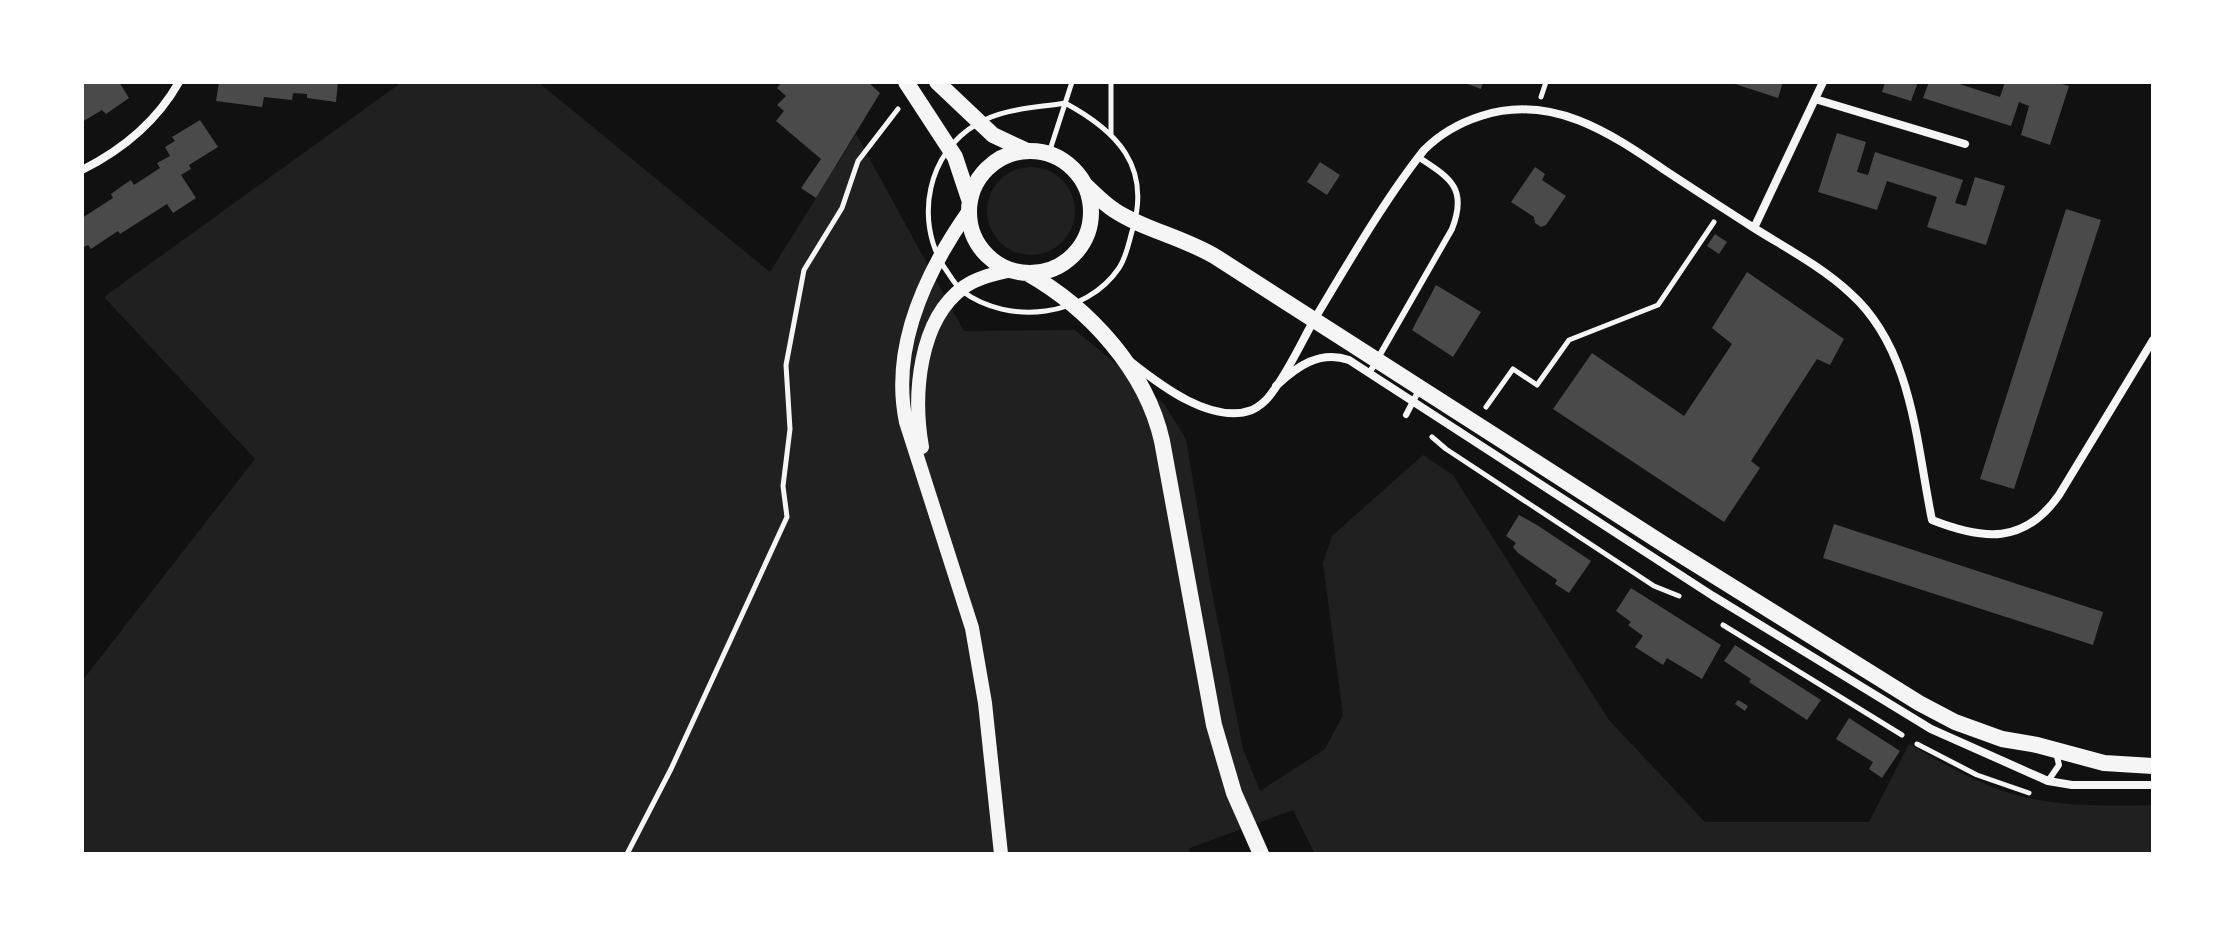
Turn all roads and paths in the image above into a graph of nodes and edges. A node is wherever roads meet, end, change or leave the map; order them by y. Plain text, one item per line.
1 (179, 82) edge
2 (906, 82) edge
3 (937, 82) edge
4 (1072, 82) edge
5 (1111, 82) edge
6 (1823, 82) edge
7 (1815, 99) junction
8 (903, 102) dead end
9 (1065, 103) junction
10 (1111, 135) junction
11 (1965, 144) dead end
12 (1027, 150) junction
13 (1049, 153) junction
14 (1418, 157) junction
15 (940, 163) dead end
16 (82, 170) edge
17 (1085, 185) junction
18 (1140, 203) dead end
19 (969, 207) junction
20 (1724, 209) junction
21 (1754, 228) junction
22 (930, 234) dead end
23 (1019, 272) junction
24 (1314, 320) junction
25 (2153, 340) edge
26 (1115, 349) junction
27 (1373, 366) junction
28 (1276, 386) junction
29 (1416, 394) junction
30 (1406, 415) joint
31 (1476, 423) junction
32 (929, 487) junction
33 (1524, 500) dead end
34 (2056, 752) junction
35 (2153, 766) edge
36 (2048, 781) junction
37 (2153, 785) edge
38 (627, 854) edge
39 (1001, 854) edge
40 (1261, 854) edge

1 - 16 street
2 - 19 main road
3 - 12 main road
4 - 9 path
5 - 10 path
6 - 7 street
7 - 11 street
7 - 21 street
8 - 38 path
9 - 10 path
9 - 13 path
10 - 18 path
12 - 13 main road
12 - 19 main road
13 - 17 main road
14 - 20 street
14 - 24 street
14 - 27 lane
15 - 22 path
17 - 23 main road
17 - 24 main road
19 - 23 main road
19 - 32 street
20 - 21 street
20 - 31 path
21 - 25 street
23 - 26 main road
23 - 32 street
24 - 27 main road
24 - 28 street
26 - 28 street
26 - 40 main road
27 - 28 street
27 - 29 main road
29 - 30 lane
29 - 31 main road
29 - 36 street
30 - 33 path
31 - 34 main road
32 - 39 street
34 - 35 main road
34 - 36 lane
36 - 37 street

